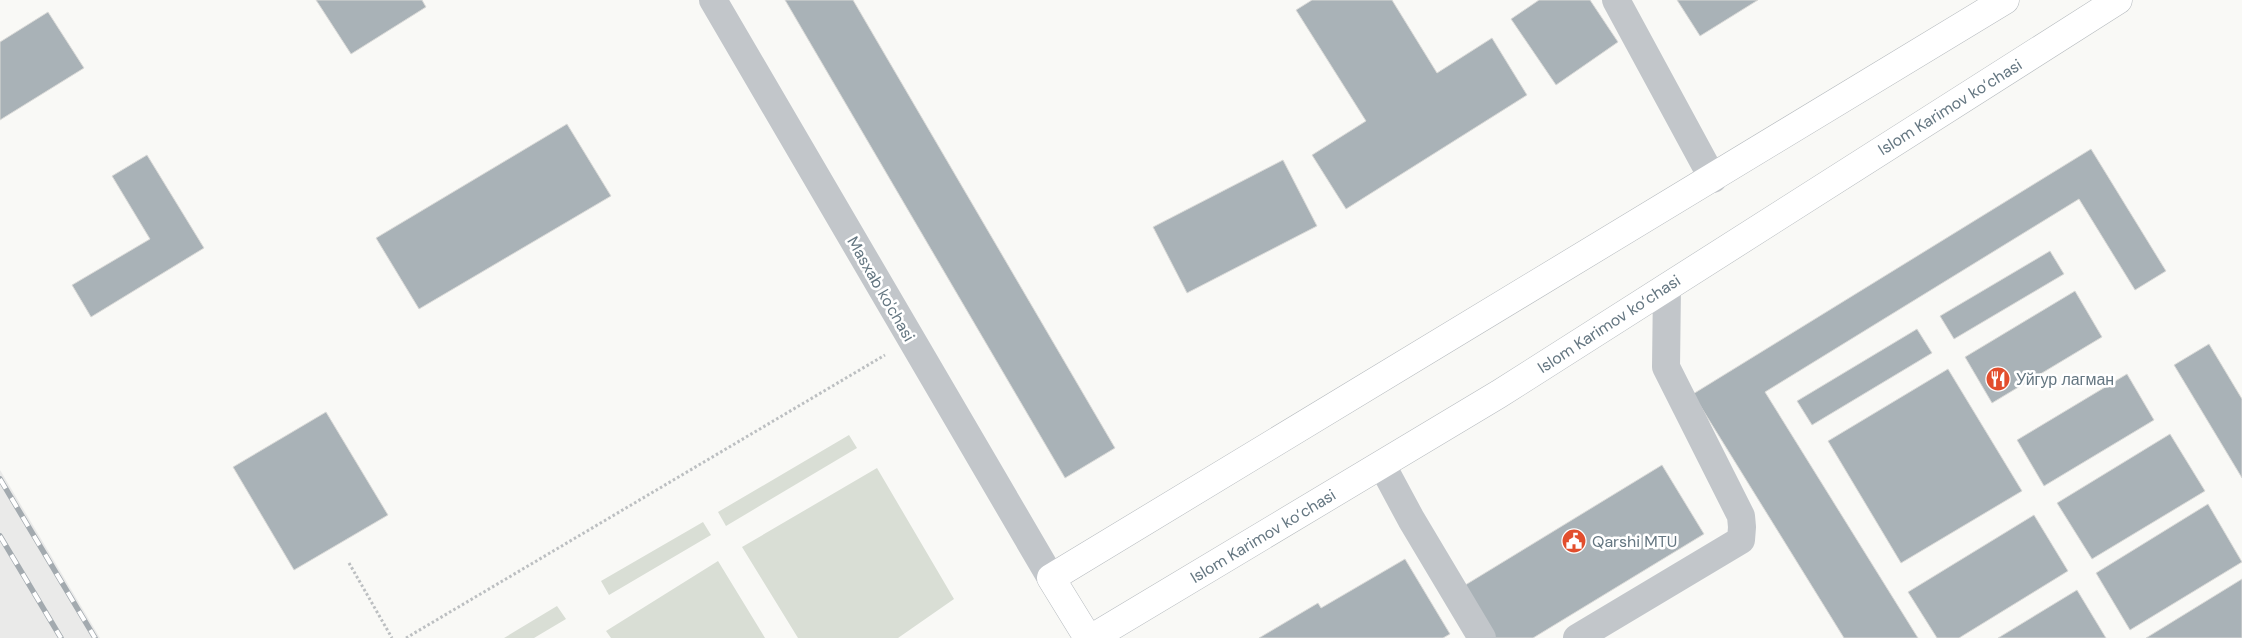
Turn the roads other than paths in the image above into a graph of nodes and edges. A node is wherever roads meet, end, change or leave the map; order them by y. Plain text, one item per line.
1 (713, 0) edge
2 (1616, 0) edge
3 (2005, 0) edge
4 (2118, 0) edge
5 (1713, 179) junction
6 (1667, 287) junction
7 (1382, 464) junction
8 (1051, 578) junction
9 (1088, 638) edge
10 (1092, 638) edge
11 (1482, 638) edge
12 (1577, 638) edge

1 - 8 street, Masxab ko'chasi
2 - 5 street
3 - 5 main road
4 - 6 main road, Islom Karimov ko‘chasi
5 - 8 main road
6 - 7 main road, Islom Karimov ko‘chasi
6 - 12 street
7 - 10 main road, Islom Karimov ko‘chasi
7 - 11 street
8 - 9 main road

